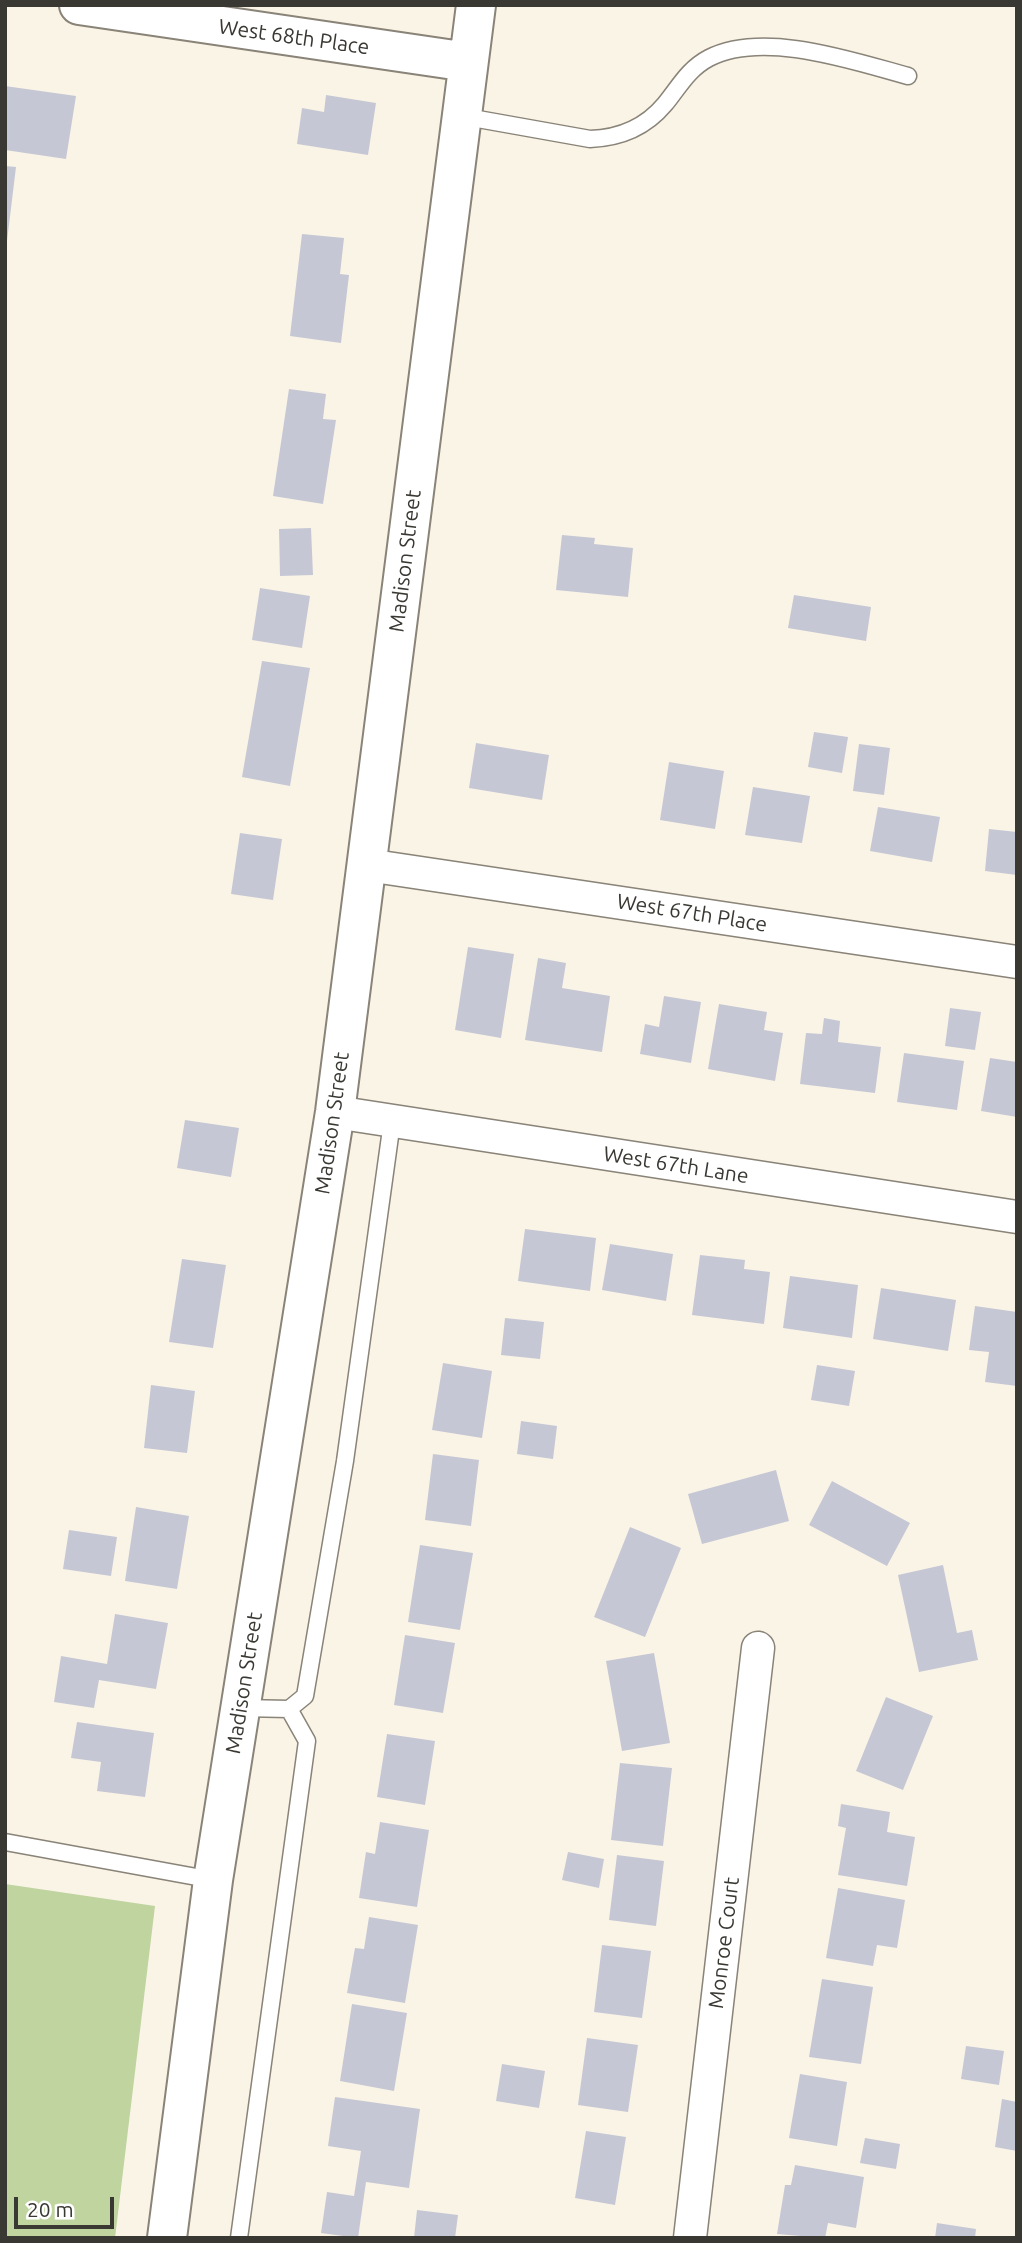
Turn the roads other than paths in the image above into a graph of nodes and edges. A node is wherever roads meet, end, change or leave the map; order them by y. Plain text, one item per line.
1 (79, 5) edge
2 (476, 5) edge
3 (468, 62) junction
4 (908, 76) dead end
5 (461, 116) junction
6 (367, 865) junction
7 (1017, 962) edge
8 (335, 1112) junction
9 (393, 1122) junction
10 (1017, 1217) edge
11 (758, 1648) dead end
12 (241, 1707) junction
13 (289, 1709) junction
14 (5, 1842) edge
15 (213, 1880) junction
16 (167, 2238) edge
17 (239, 2238) edge
18 (690, 2238) edge

1 - 3 street, West 68th Place
2 - 3 street, Madison Street
3 - 5 street, Madison Street
4 - 5 lane
5 - 6 street, Madison Street
6 - 7 street, West 67th Place
6 - 8 street, Madison Street
8 - 9 street, West 67th Lane
8 - 12 street, Madison Street
9 - 10 street, West 67th Lane
9 - 13 lane
11 - 18 street, Monroe Court
12 - 13 lane
12 - 15 street, Madison Street
13 - 17 lane
14 - 15 lane
15 - 16 street, Madison Street

